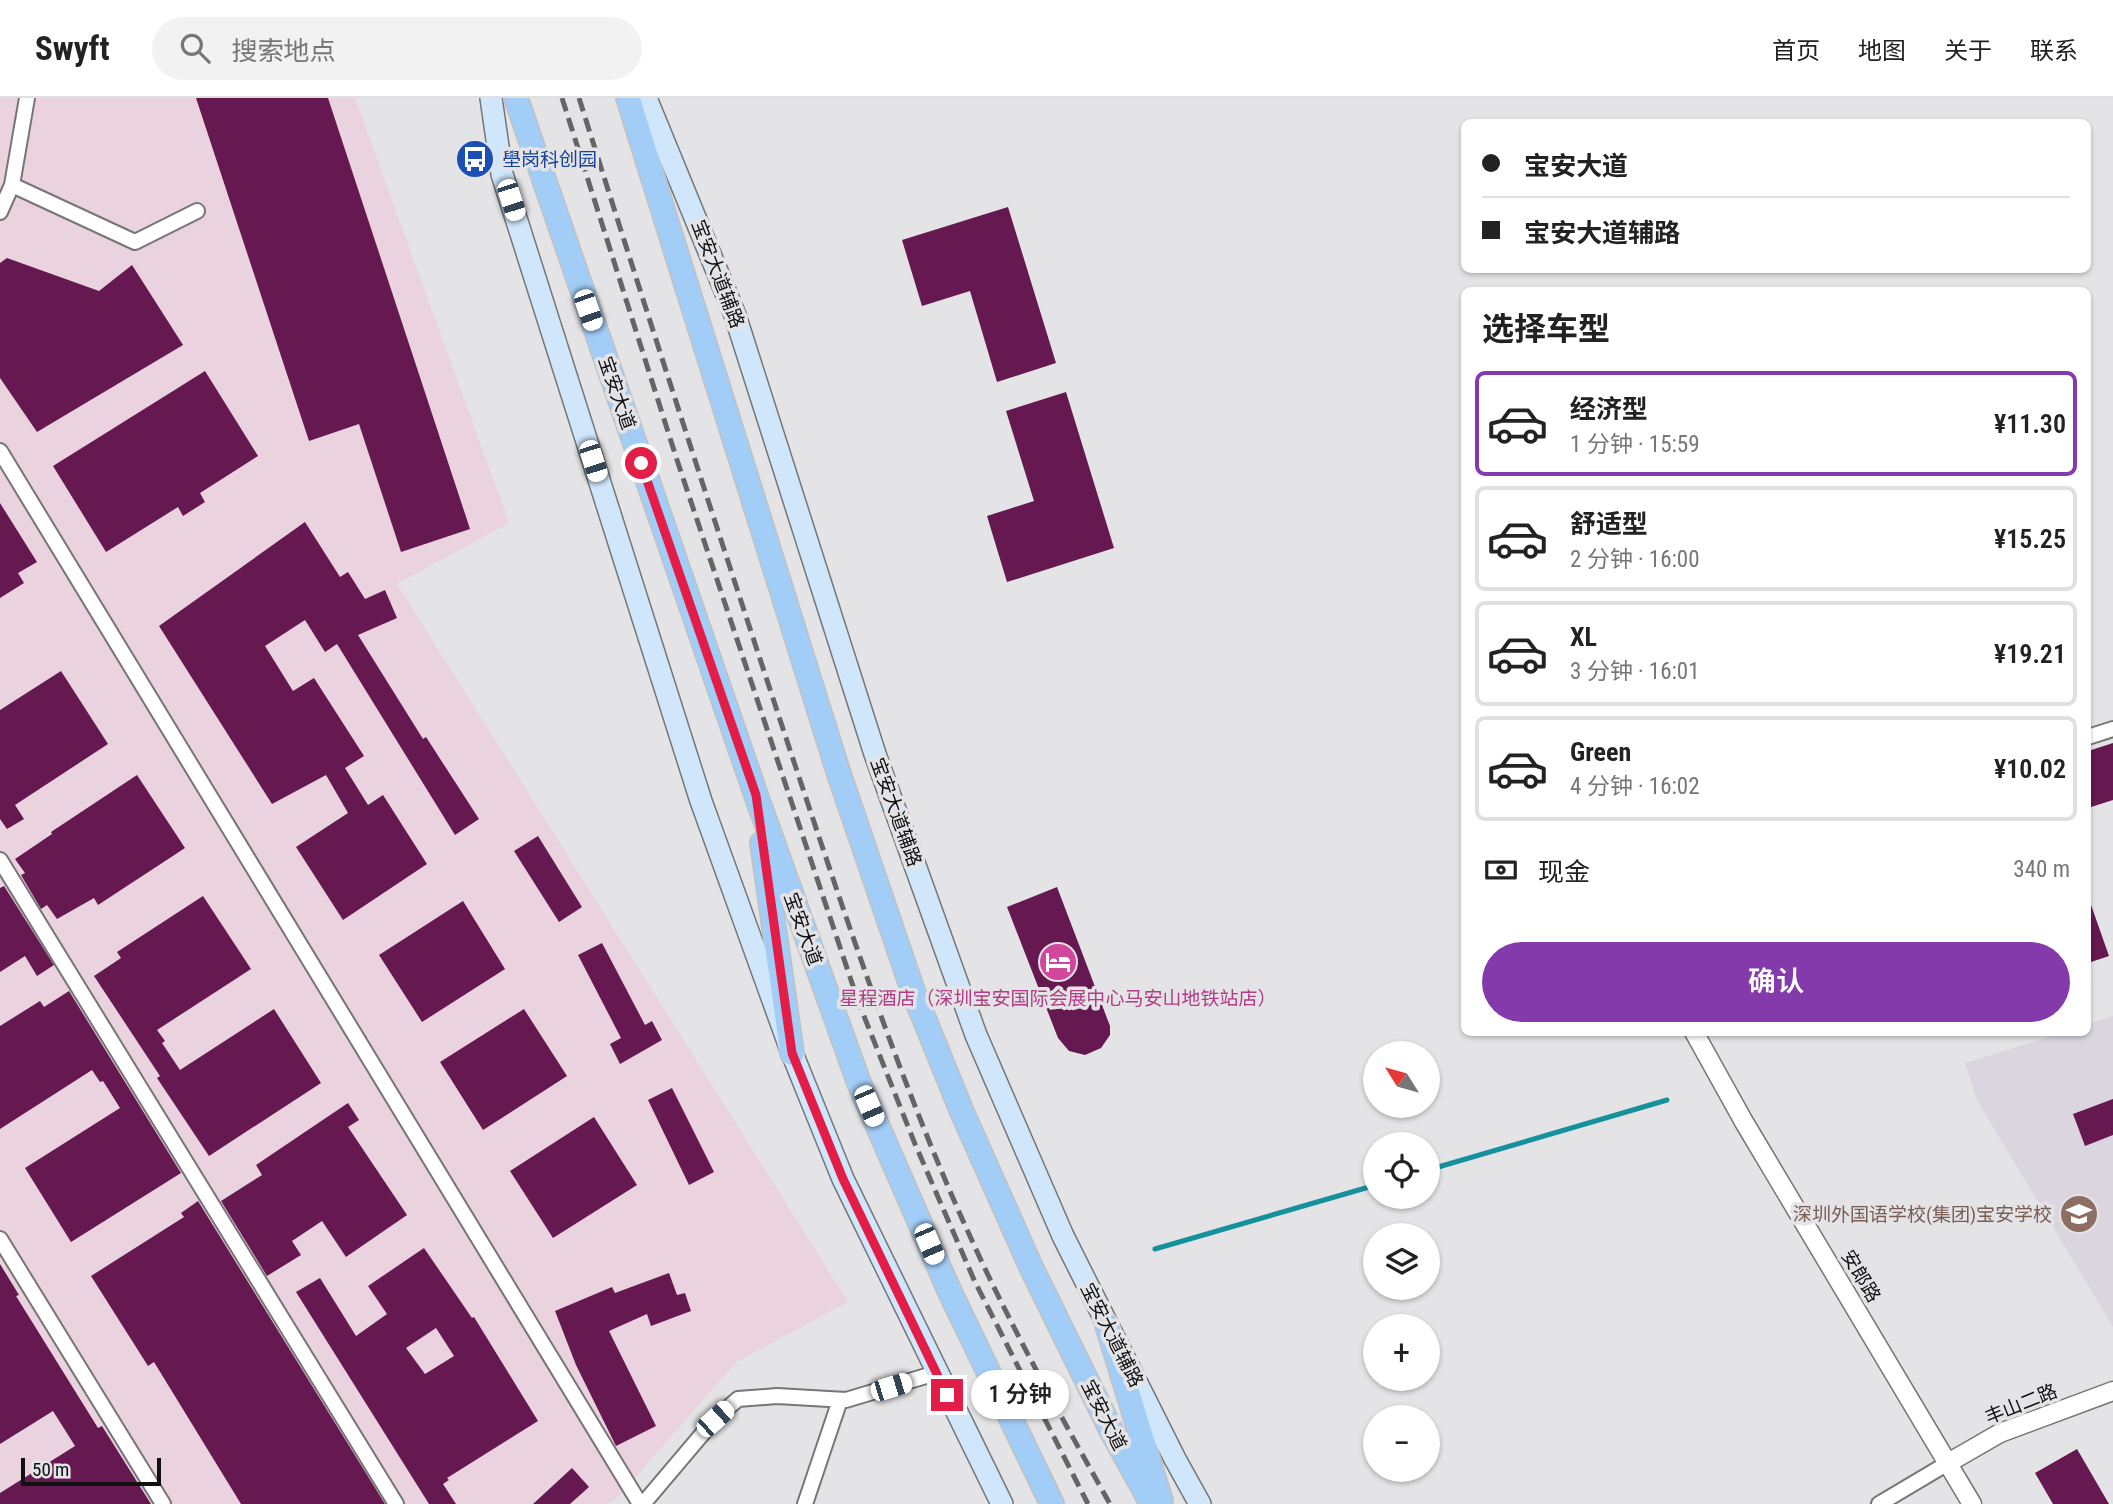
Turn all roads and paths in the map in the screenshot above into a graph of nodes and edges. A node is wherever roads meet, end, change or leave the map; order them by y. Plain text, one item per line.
1 (27, 98) edge
2 (491, 98) edge
3 (516, 98) edge
4 (628, 98) edge
5 (646, 98) edge
6 (12, 185) junction
7 (197, 211) dead end
8 (0, 212) edge
9 (0, 451) edge
10 (2113, 729) edge
11 (2091, 736) edge
12 (756, 795) junction
13 (0, 860) edge
14 (1696, 1036) edge
15 (792, 1053) junction
16 (0, 1239) edge
17 (1107, 1325) junction
18 (936, 1373) junction
19 (2113, 1391) edge
20 (840, 1400) junction
21 (1948, 1463) junction
22 (163, 1504) edge
23 (396, 1504) edge
24 (642, 1504) edge
25 (804, 1504) edge
26 (1002, 1504) edge
27 (1052, 1504) edge
28 (1152, 1504) edge
29 (1162, 1504) edge
30 (1200, 1504) edge
31 (1879, 1504) edge
32 (1972, 1504) edge

1 - 6 street
2 - 15 main road
3 - 12 main road, 宝安大道
4 - 28 main road, 宝安大道
5 - 17 main road, 宝安大道辅路
6 - 7 street
6 - 8 street
9 - 24 street
10 - 11 street
12 - 15 main road
12 - 27 main road, 宝安大道
13 - 23 street
14 - 21 street, 安郎路
15 - 18 main road
16 - 22 street
17 - 29 main road
17 - 30 main road, 宝安大道辅路
18 - 20 street
18 - 26 main road
19 - 21 street, 丰山二路
20 - 24 street
20 - 25 street
21 - 31 street
21 - 32 street, 安郎路

